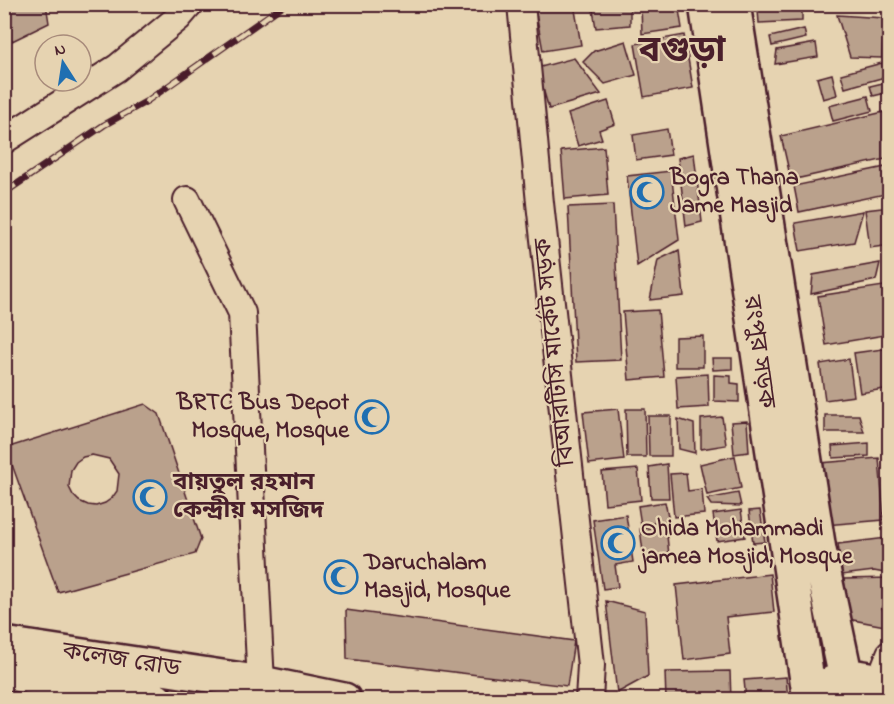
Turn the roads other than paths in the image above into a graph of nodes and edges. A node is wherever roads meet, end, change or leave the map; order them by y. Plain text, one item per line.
1 (190, 4) edge
2 (520, 4) edge
3 (706, 4) edge
4 (733, 4) edge
5 (4, 140) edge
6 (187, 200) dead end
7 (4, 644) edge
8 (4, 672) edge
9 (886, 676) edge
10 (846, 678) junction
11 (261, 683) junction
12 (156, 699) edge
13 (344, 699) edge
14 (589, 699) edge
15 (810, 699) edge
16 (816, 699) edge

1 - 5 street
2 - 14 street, বিআরটিসি মার্কেট সড়ক
3 - 15 highway, রংপুর সড়ক
4 - 10 highway, রংপুর সড়ক
6 - 11 street
7 - 11 highway, কলেজ রোড
8 - 12 highway, কলেজ রোড
9 - 10 highway
10 - 16 highway
11 - 13 highway, কলেজ রোড

